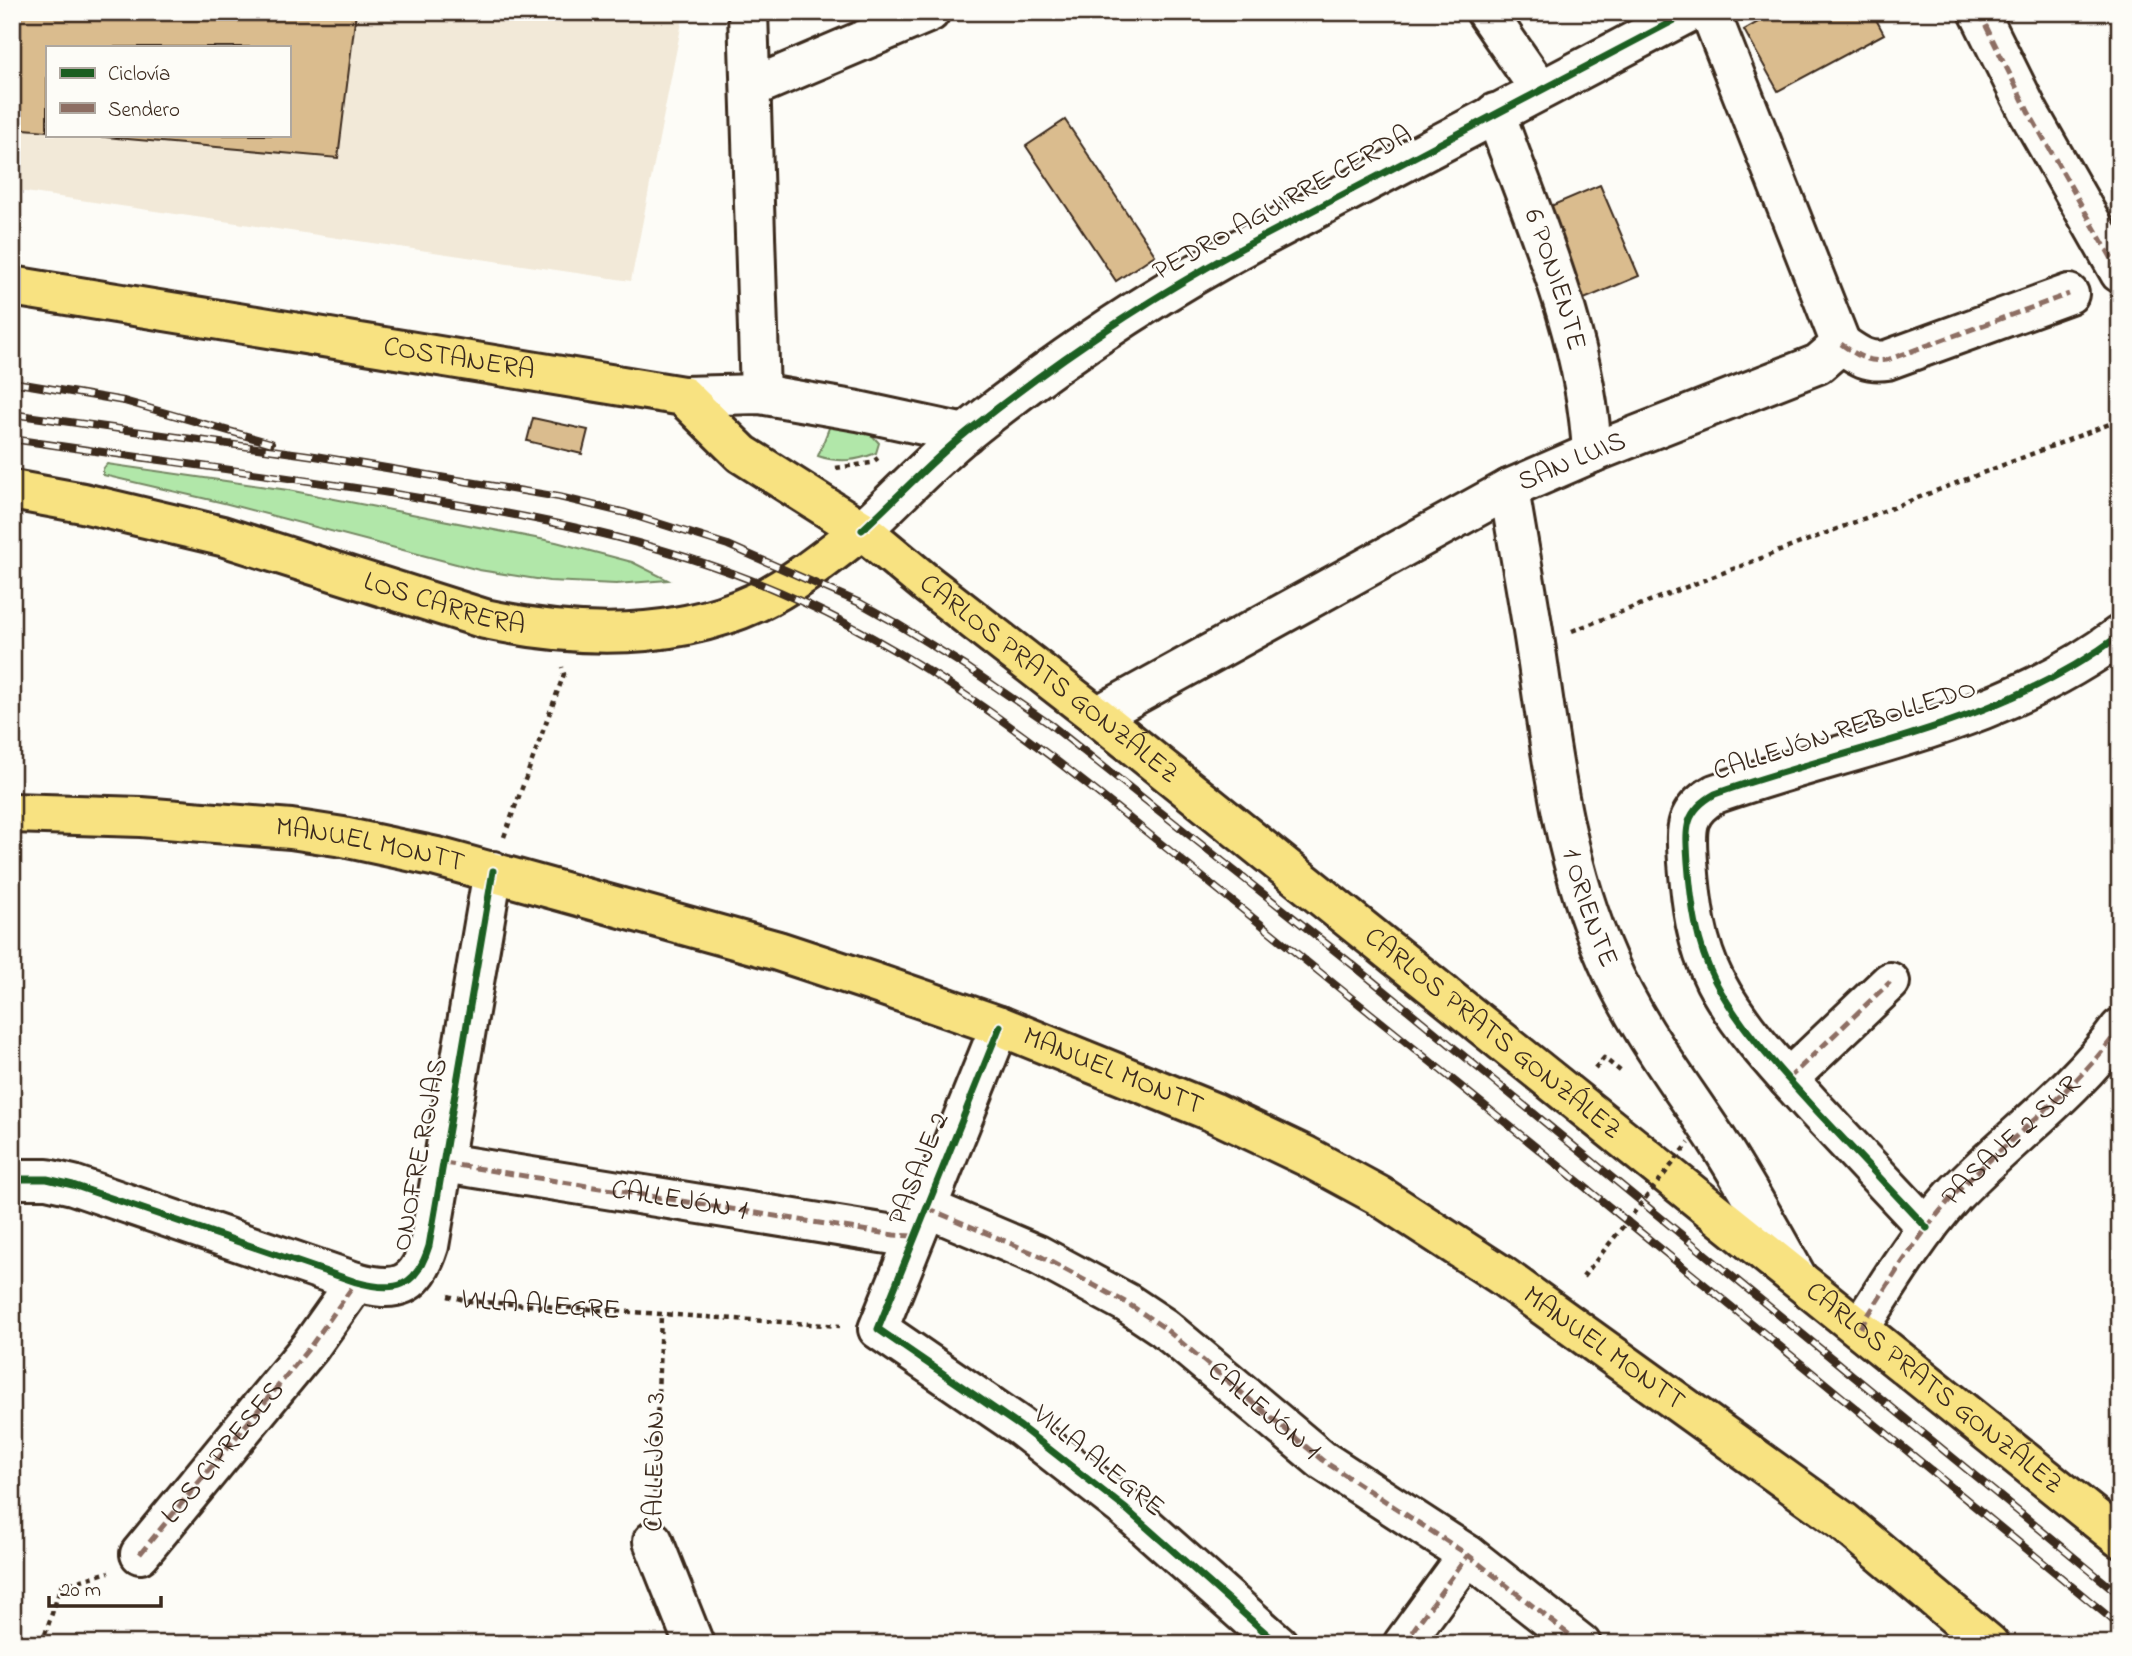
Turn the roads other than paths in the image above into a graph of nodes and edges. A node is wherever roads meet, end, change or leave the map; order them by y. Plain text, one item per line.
1 (748, 12) edge
2 (930, 12) edge
3 (1690, 12) edge
4 (1710, 12) edge
5 (1979, 12) edge
6 (1491, 14) edge
7 (751, 88) junction
8 (1539, 90) junction
9 (1495, 113) junction
10 (2120, 273) edge
11 (12, 286) edge
12 (2069, 294) dead end
13 (1841, 344) junction
14 (760, 394) junction
15 (684, 396) junction
16 (965, 434) junction
17 (1592, 453) junction
18 (1509, 489) junction
19 (12, 490) edge
20 (862, 530) junction
21 (2120, 635) edge
22 (1097, 716) junction
23 (12, 813) edge
24 (493, 871) junction
25 (1890, 982) dead end
26 (1000, 1026) junction
27 (2120, 1028) edge
28 (1788, 1079) junction
29 (444, 1163) junction
30 (12, 1179) edge
31 (921, 1222) junction
32 (1927, 1228) junction
33 (1797, 1277) junction
34 (356, 1282) junction
35 (1860, 1328) junction
36 (878, 1329) joint
37 (2120, 1538) edge
38 (653, 1541) road end
39 (140, 1554) road end
40 (1468, 1555) junction
41 (694, 1644) edge
42 (1278, 1644) edge
43 (1403, 1644) edge
44 (1581, 1644) edge
45 (1989, 1644) edge

1 - 7 street
2 - 7 street
3 - 8 street, PEDRO AGUIRRE CERDA
4 - 13 street
5 - 10 street
6 - 8 street
7 - 14 street
8 - 9 street, PEDRO AGUIRRE CERDA
9 - 16 street, PEDRO AGUIRRE CERDA
9 - 17 street, 6 PONIENTE
11 - 15 main road, COSTANERA
12 - 13 street
13 - 17 street, SAN LUIS
14 - 15 street
14 - 16 street
15 - 20 main road
16 - 20 street, PEDRO AGUIRRE CERDA
17 - 18 street, SAN LUIS
18 - 22 street, SAN LUIS
18 - 33 street, 1 ORIENTE
19 - 20 main road, LOS CARRERA
20 - 22 main road, CARLOS PRATS GONZÁLEZ
21 - 28 street, CALLEJÓN REBOLLEDO
22 - 33 main road, CARLOS PRATS GONZÁLEZ
23 - 24 main road, MANUEL MONTT
24 - 26 main road, MANUEL MONTT
24 - 29 street, ONOFRE ROJAS
25 - 28 street
26 - 31 street, PASAJE 2
26 - 45 main road, MANUEL MONTT
27 - 32 street, PASAJE 2 SUR
28 - 32 street, CALLEJÓN REBOLLEDO
29 - 31 street, CALLEJÓN 1
29 - 34 street, ONOFRE ROJAS
30 - 34 street, ONOFRE ROJAS
31 - 36 street, PASAJE 2
31 - 40 street, CALLEJÓN 1
32 - 35 street, PASAJE 2 SUR
33 - 35 main road, CARLOS PRATS GONZÁLEZ
34 - 39 street, LOS CIPRESES
35 - 37 main road, CARLOS PRATS GONZÁLEZ
36 - 42 street, VILLA ALEGRE
38 - 41 street, CALLEJÓN 3
40 - 43 street
40 - 44 street, CALLEJÓN 1

